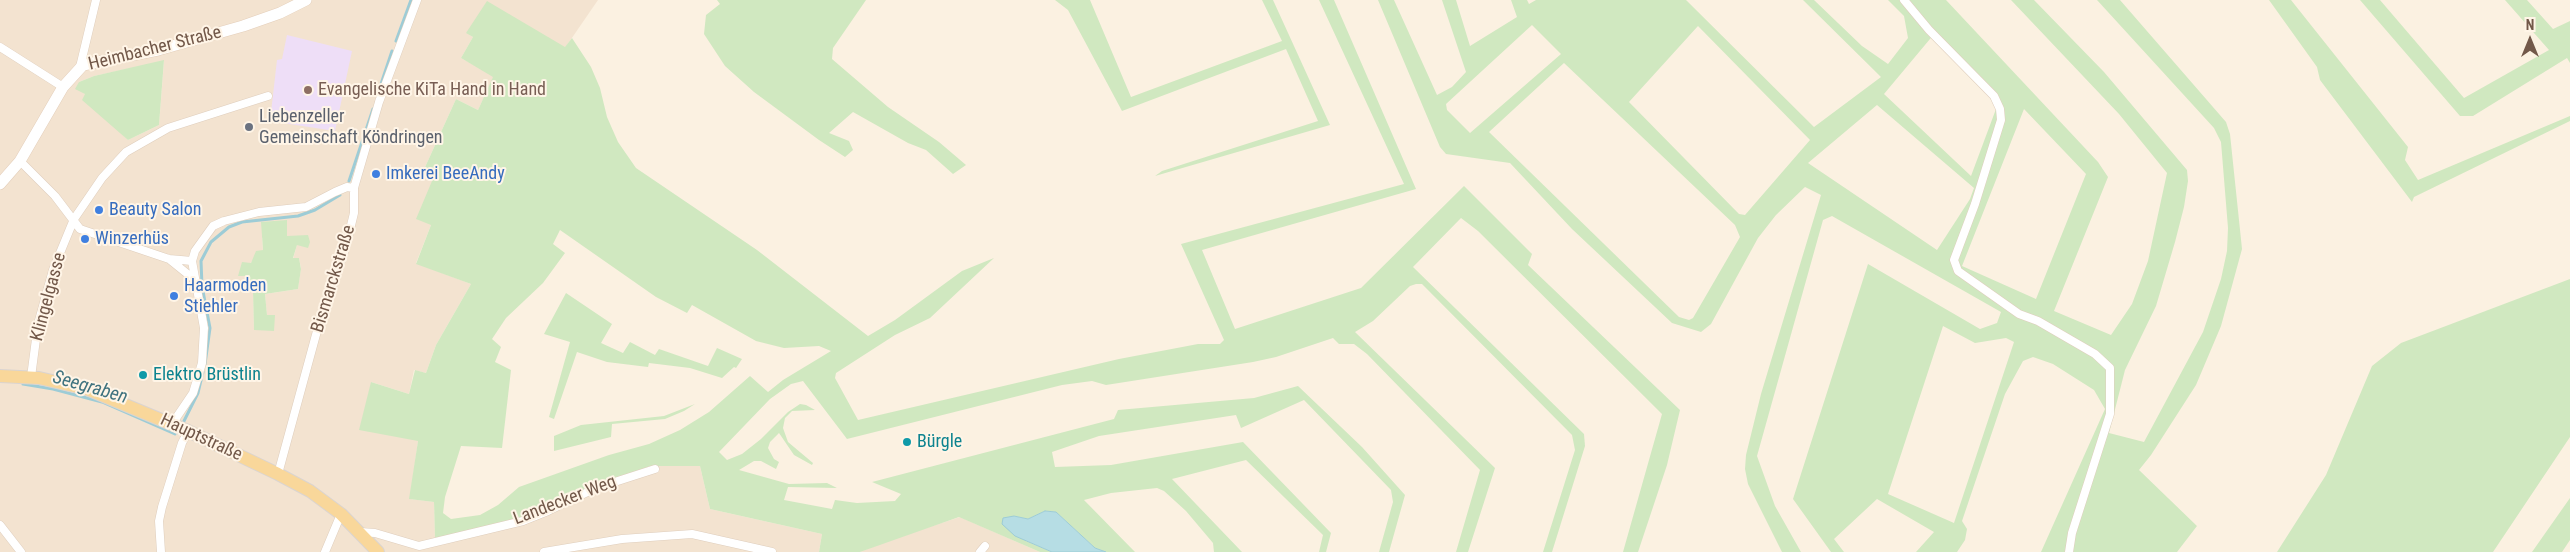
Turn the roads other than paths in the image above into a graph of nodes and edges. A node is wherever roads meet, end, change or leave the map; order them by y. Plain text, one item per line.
1 (96, 0) edge
2 (306, 0) edge
3 (416, 0) edge
4 (1904, 0) edge
5 (0, 47) edge
6 (80, 67) junction
7 (63, 86) junction
8 (268, 96) dead end
9 (20, 161) junction
10 (0, 184) edge
11 (354, 188) junction
12 (74, 218) junction
13 (169, 259) junction
14 (192, 261) junction
15 (195, 280) junction
16 (0, 376) edge
17 (31, 377) junction
18 (172, 424) junction
19 (188, 431) junction
20 (654, 469) dead end
21 (278, 474) junction
22 (341, 514) junction
23 (0, 525) edge
24 (360, 532) junction
25 (419, 546) junction
26 (565, 550) edge
27 (22, 552) edge
28 (161, 552) edge
29 (326, 552) edge
30 (378, 552) edge
31 (427, 552) edge
32 (544, 552) edge
33 (772, 552) edge
34 (2069, 552) edge

1 - 6 street
2 - 6 street, Heimbacher Straße
3 - 11 street, Bismarckstraße
4 - 34 street
5 - 7 street
6 - 7 street, Heimbacher Straße
7 - 9 street, Heimbacher Straße
8 - 12 street, Klingelgasse
9 - 10 street, Heimbacher Straße
9 - 12 street
11 - 14 street
11 - 21 street, Bismarckstraße
12 - 13 street
12 - 17 street, Klingelgasse
13 - 14 street
13 - 15 street
14 - 15 street
15 - 18 street
16 - 17 main road, Hauptstraße
17 - 18 main road, Hauptstraße
18 - 19 main road, Hauptstraße
19 - 21 main road, Hauptstraße
19 - 28 street
20 - 25 street, Landecker Weg
21 - 22 main road, Hauptstraße
22 - 24 main road, Hauptstraße
22 - 29 street
23 - 27 street
24 - 25 street
24 - 30 main road, Hauptstraße
25 - 31 street
26 - 32 street
26 - 33 street

